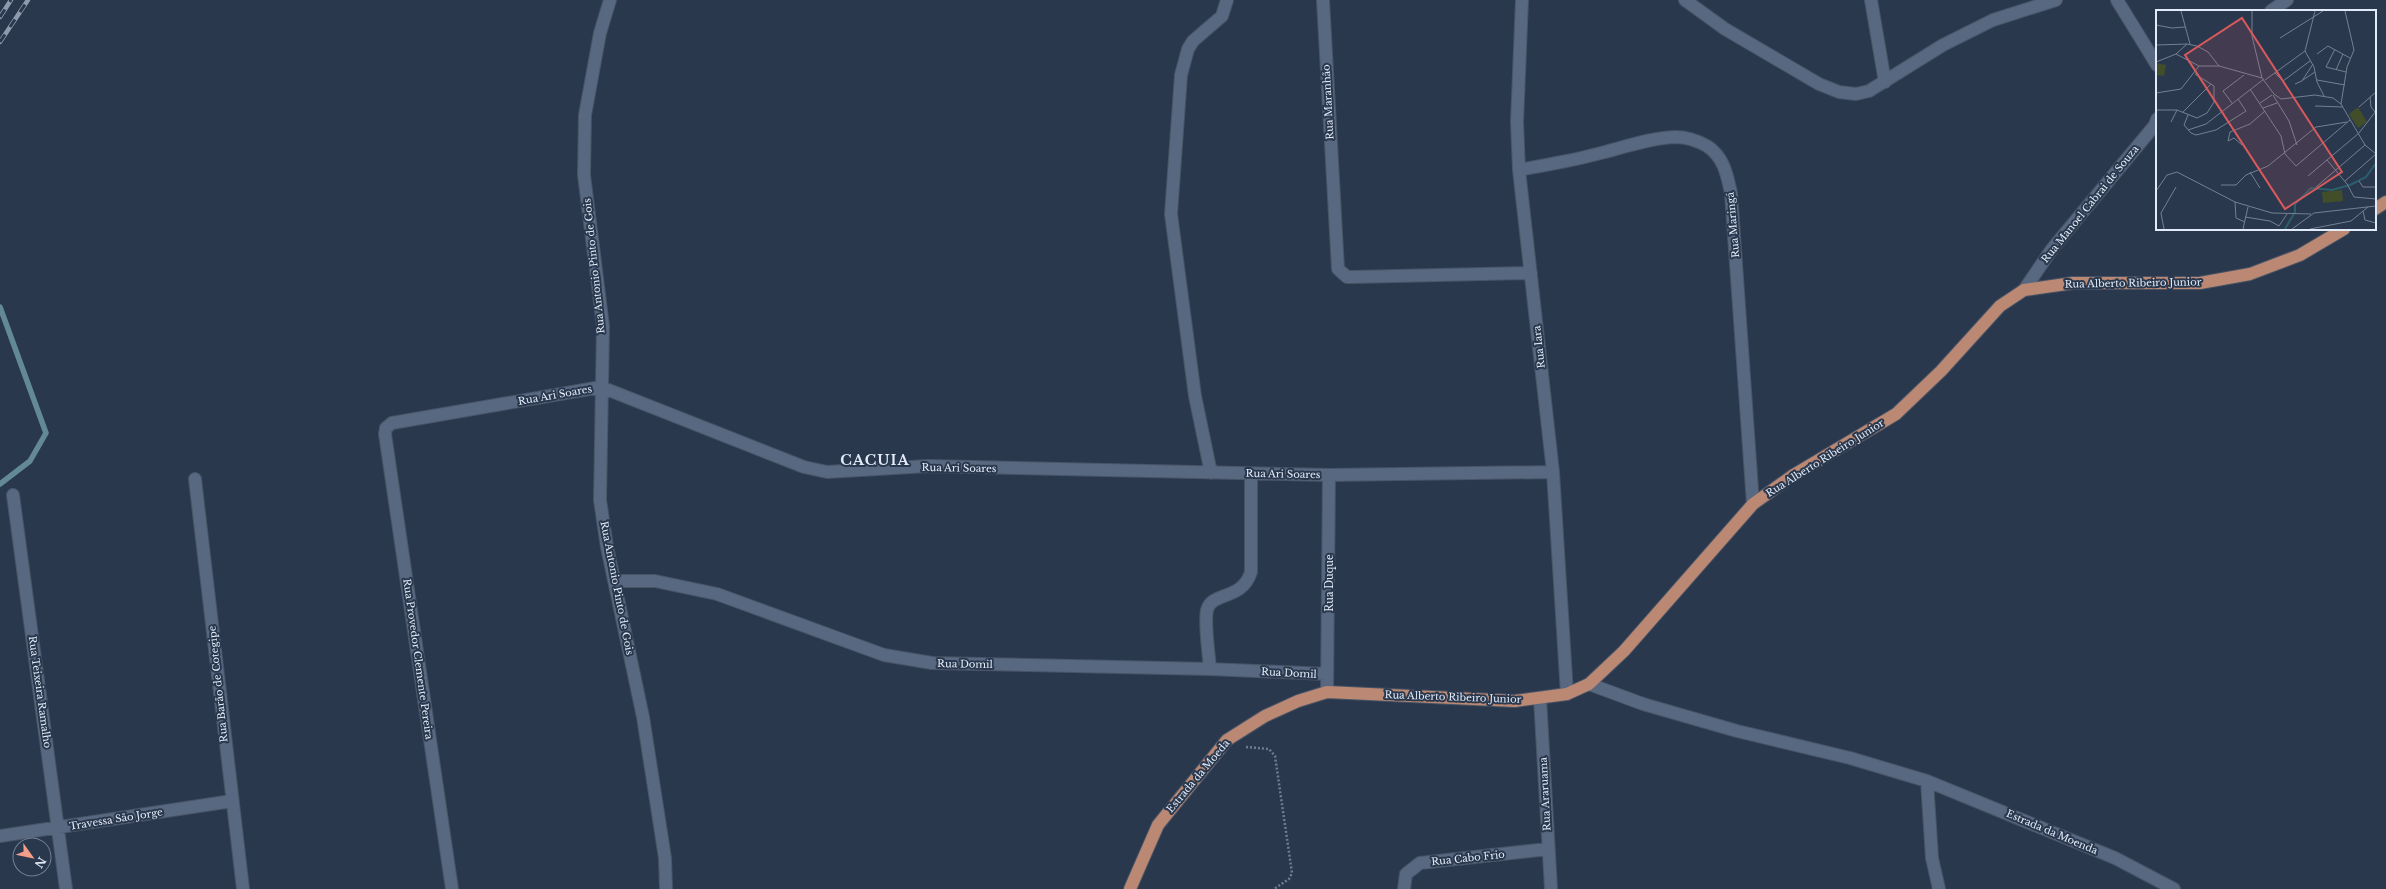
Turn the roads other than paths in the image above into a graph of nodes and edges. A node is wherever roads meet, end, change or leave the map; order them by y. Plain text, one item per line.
1 (610, 0) edge
2 (1227, 0) edge
3 (1323, 0) edge
4 (1522, 0) edge
5 (1685, 0) edge
6 (1872, 0) edge
7 (2056, 0) edge
8 (2117, 0) edge
9 (2287, 0) edge
10 (2272, 10) edge
11 (2156, 63) edge
12 (1885, 82) junction
13 (2156, 122) edge
14 (1519, 170) junction
15 (2386, 202) edge
16 (2376, 208) edge
17 (2342, 230) edge
18 (1531, 273) junction
19 (2024, 290) junction
20 (601, 388) junction
21 (386, 428) joint
22 (1553, 472) junction
23 (1211, 473) junction
24 (1251, 474) junction
25 (1329, 475) junction
26 (195, 479) dead end
27 (12, 495) dead end
28 (1753, 504) junction
29 (615, 581) junction
30 (1210, 669) junction
31 (1327, 674) junction
32 (1589, 684) junction
33 (1327, 692) junction
34 (1567, 694) junction
35 (1540, 698) junction
36 (1927, 781) junction
37 (232, 801) junction
38 (57, 828) junction
39 (0, 836) edge
40 (1548, 850) junction
41 (66, 889) edge
42 (243, 889) edge
43 (452, 889) edge
44 (666, 889) edge
45 (1130, 889) edge
46 (1404, 889) edge
47 (1551, 889) edge
48 (1939, 889) edge
49 (2174, 889) edge

1 - 20 street, Rua Antonio Pinto de Gois
2 - 23 street
3 - 18 street, Rua Maranhão
4 - 14 street, Rua Iara
5 - 12 street
6 - 12 street
7 - 12 street
8 - 11 street
9 - 10 street
13 - 19 street, Rua Manoel Cabrai de Souza
14 - 18 street, Rua Iara
14 - 28 street, Rua Maringá
15 - 16 main road
17 - 19 main road, Rua Alberto Ribeiro Junior
18 - 22 street, Rua Iara
19 - 28 main road, Rua Alberto Ribeiro Junior
20 - 21 street, Rua Ari Soares
20 - 23 street, Rua Ari Soares
20 - 29 street, Rua Antonio Pinto de Gois
21 - 43 street, Rua Provedor Clemente Pereira
22 - 25 street, Rua Ari Soares
22 - 34 street, Rua Iara
23 - 24 street, Rua Ari Soares
24 - 25 street, Rua Ari Soares
24 - 30 street
25 - 31 street, Rua Duque
26 - 37 street, Rua Barão de Cotegipe
27 - 38 street, Rua Teixeira Ramalho
28 - 32 main road, Rua Alberto Ribeiro Junior
29 - 30 street, Rua Domil
29 - 44 street, Rua Antonio Pinto de Gois
30 - 31 street, Rua Domil
31 - 33 street, Rua Duque
32 - 34 main road, Rua Alberto Ribeiro Junior
32 - 36 street, Estrada da Moenda
33 - 35 main road, Rua Alberto Ribeiro Junior
33 - 45 main road, Estrada da Moeda
34 - 35 main road, Rua Alberto Ribeiro Junior
35 - 40 street, Rua Araruama
36 - 48 street
36 - 49 street, Estrada da Moenda
37 - 38 street, Travessa São Jorge
37 - 42 street, Rua Barão de Cotegipe
38 - 39 street, Travessa São Jorge
38 - 41 street, Rua Teixeira Ramalho
40 - 46 street, Rua Cabo Frio
40 - 47 street, Rua Araruama

